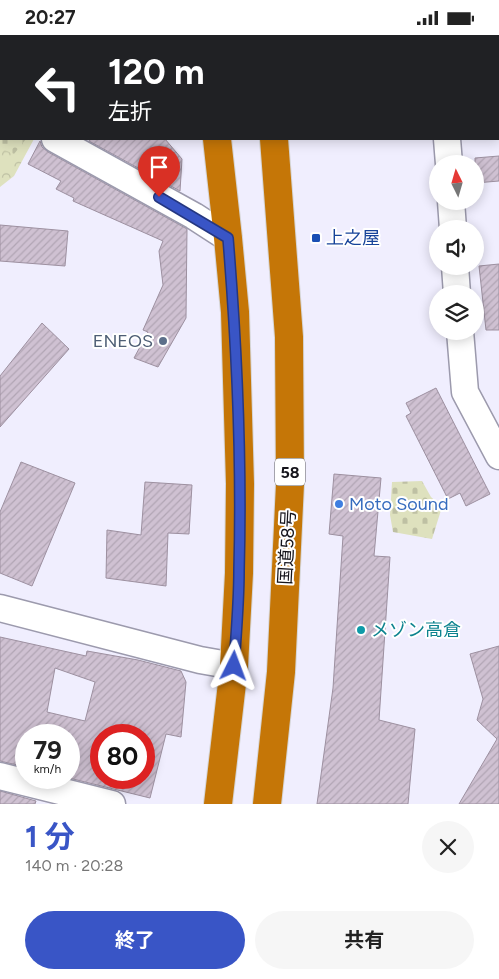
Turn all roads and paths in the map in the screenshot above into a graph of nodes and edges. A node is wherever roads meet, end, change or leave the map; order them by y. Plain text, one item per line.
1 (57, 140) edge
2 (217, 140) edge
3 (274, 140) edge
4 (447, 140) edge
5 (448, 155) edge
6 (228, 238) junction
7 (461, 340) edge
8 (499, 456) edge
9 (0, 608) edge
10 (234, 666) junction
11 (0, 777) edge
12 (112, 804) edge
13 (218, 804) edge
14 (267, 804) edge

1 - 6 street
2 - 6 highway
3 - 14 highway, 国道58号 / 58
4 - 5 street
6 - 10 highway
7 - 8 street
9 - 10 street
10 - 13 highway
11 - 12 street

